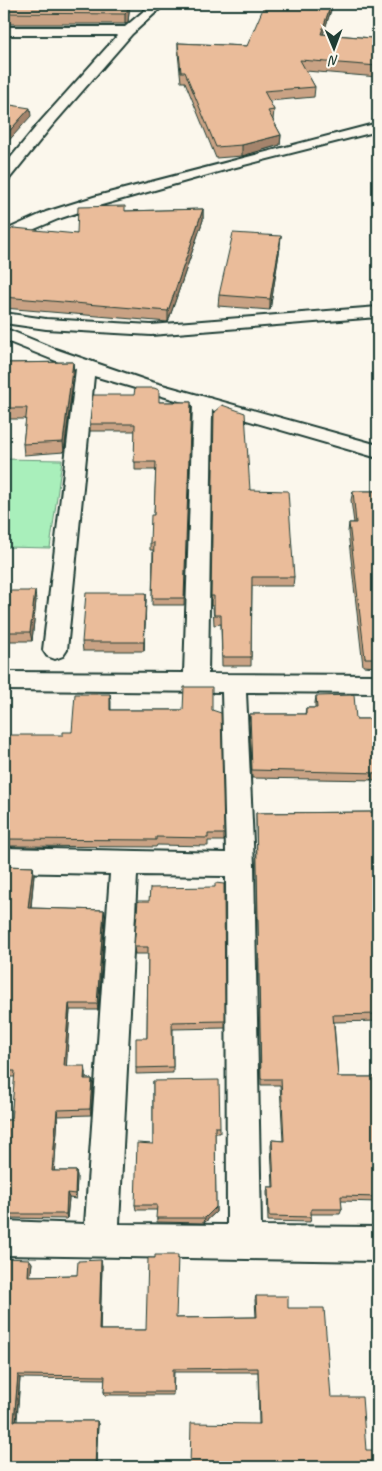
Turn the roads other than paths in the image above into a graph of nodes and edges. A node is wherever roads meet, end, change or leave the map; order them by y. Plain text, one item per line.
1 (159, 4) edge
2 (4, 31) edge
3 (128, 31) junction
4 (378, 127) edge
5 (4, 176) edge
6 (4, 237) edge
7 (378, 312) edge
8 (4, 318) edge
9 (4, 333) edge
10 (86, 366) junction
11 (203, 402) junction
12 (378, 452) edge
13 (55, 650) dead end
14 (4, 681) edge
15 (196, 684) junction
16 (234, 684) junction
17 (378, 684) edge
18 (4, 860) edge
19 (124, 864) junction
20 (240, 864) junction
21 (4, 1238) edge
22 (101, 1241) junction
23 (244, 1242) junction
24 (378, 1244) edge

1 - 3 street
2 - 3 street
3 - 5 street
4 - 6 street
7 - 8 street
9 - 10 street
10 - 11 street
10 - 13 street
11 - 12 street
11 - 15 street
14 - 15 street
15 - 16 street
16 - 17 street
16 - 20 street
18 - 19 street
19 - 20 street
19 - 22 street
20 - 23 street
21 - 22 street
22 - 23 street
23 - 24 street

